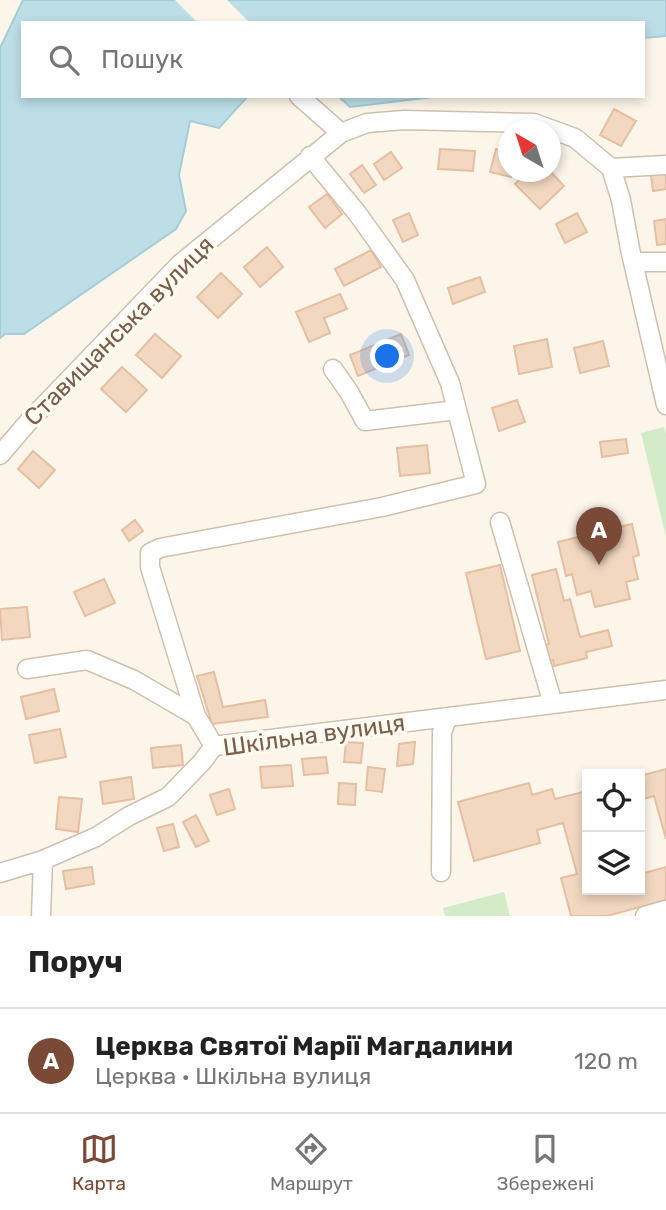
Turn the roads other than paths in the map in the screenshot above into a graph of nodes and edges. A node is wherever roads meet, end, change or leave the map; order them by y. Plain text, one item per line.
1 (301, 98) edge
2 (341, 133) junction
3 (310, 156) junction
4 (666, 165) edge
5 (611, 168) junction
6 (633, 262) junction
7 (666, 262) edge
8 (333, 369) dead end
9 (666, 405) edge
10 (457, 410) junction
11 (0, 455) edge
12 (500, 522) dead end
13 (27, 669) dead end
14 (666, 691) edge
15 (553, 704) junction
16 (195, 716) junction
17 (448, 717) junction
18 (214, 746) junction
19 (43, 860) junction
20 (441, 872) dead end
21 (0, 873) edge
22 (666, 910) edge
23 (41, 916) edge
24 (645, 916) edge

1 - 2 street
2 - 3 street, Ставищанська вулиця
2 - 5 street, Ставищанська вулиця
3 - 10 street
3 - 11 street, Ставищанська вулиця
4 - 5 street
5 - 6 street
6 - 7 street
6 - 9 street
8 - 10 street
10 - 16 street
12 - 15 street
13 - 16 street, Шкільна вулиця
14 - 15 street, Шкільна вулиця
15 - 17 street, Шкільна вулиця
16 - 18 street
17 - 18 street, Шкільна вулиця
17 - 20 street
18 - 19 street, Шкільна вулиця
19 - 21 street, Шкільна вулиця
19 - 23 street
22 - 24 street

